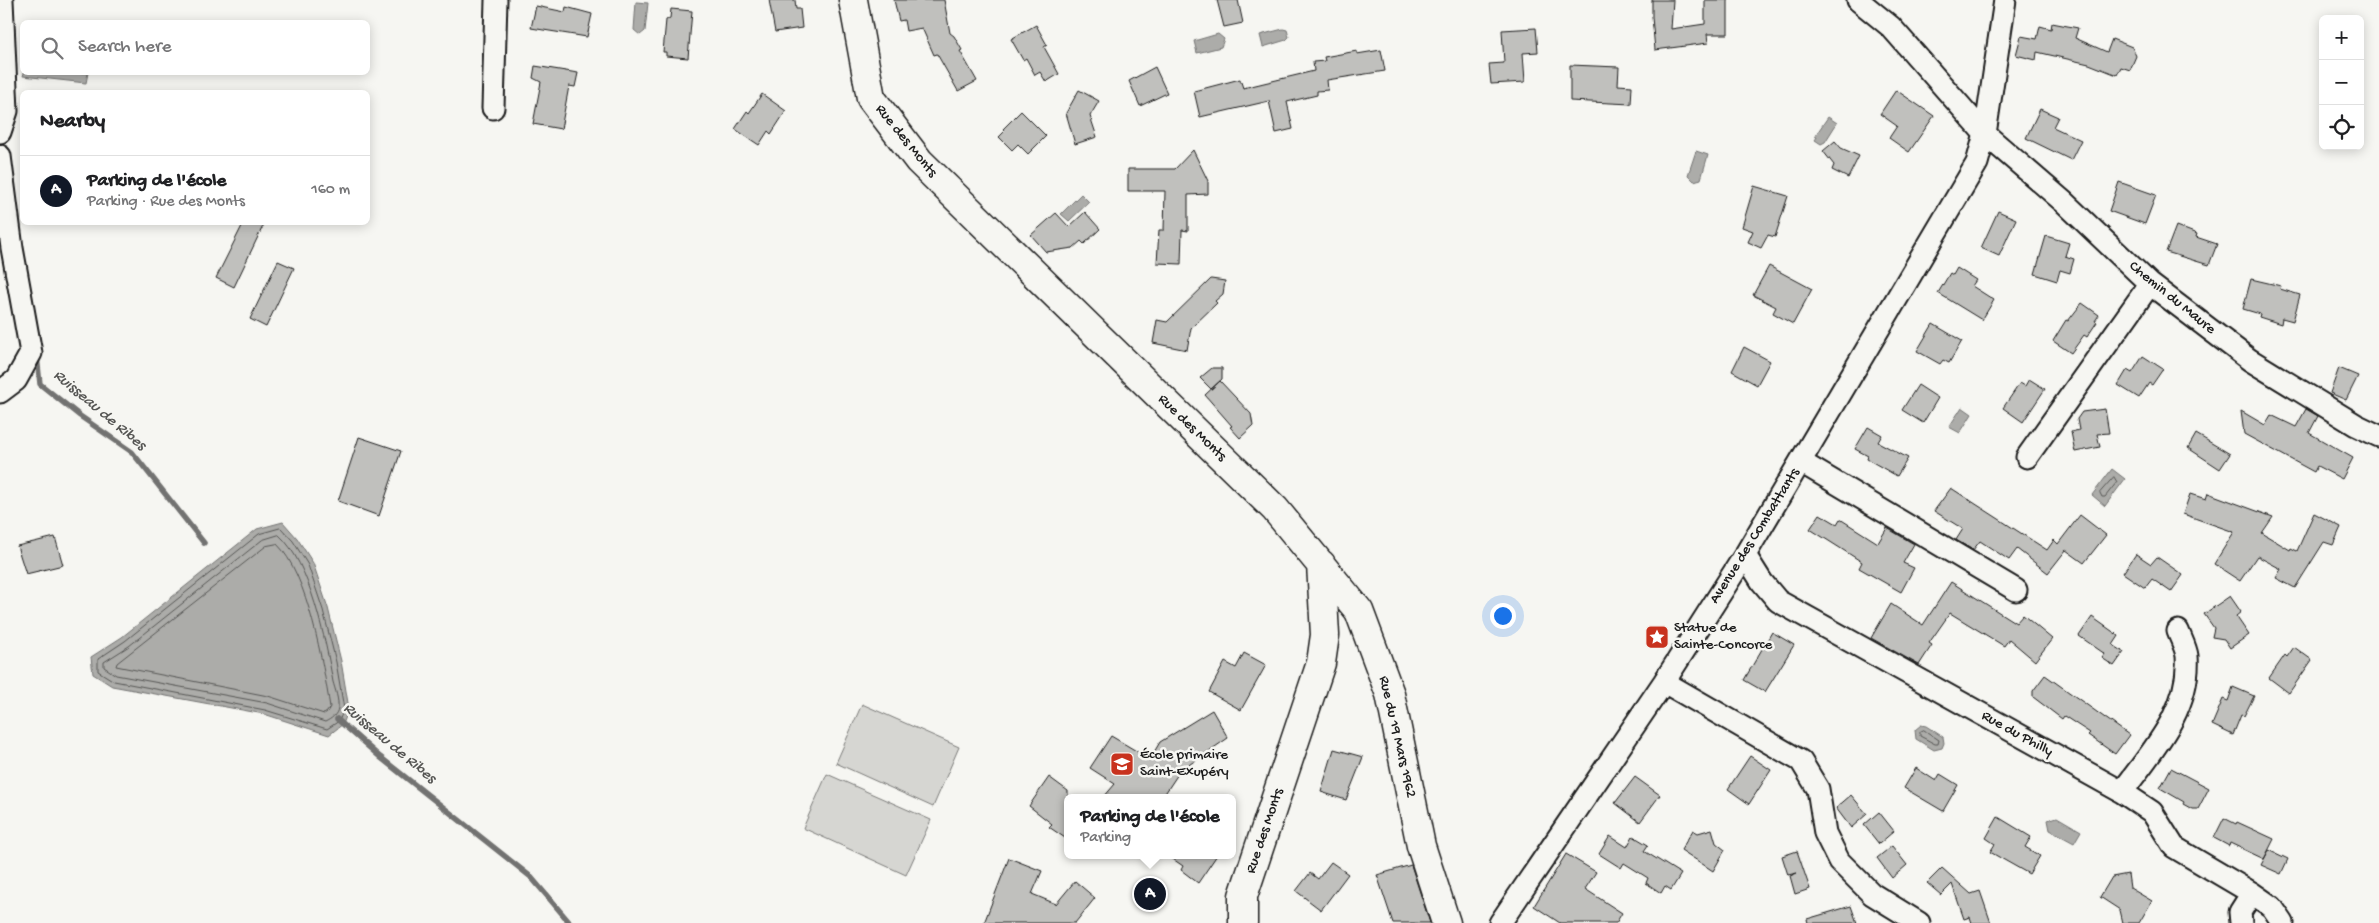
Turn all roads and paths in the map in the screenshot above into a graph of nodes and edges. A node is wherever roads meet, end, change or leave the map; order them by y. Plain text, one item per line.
1 (2, 0) edge
2 (496, 0) edge
3 (852, 0) edge
4 (1858, 0) edge
5 (2005, 0) edge
6 (493, 108) dead end
7 (15, 113) edge
8 (0, 132) edge
9 (1985, 134) junction
10 (0, 156) edge
11 (2150, 284) junction
12 (0, 392) edge
13 (2379, 436) edge
14 (2027, 457) dead end
15 (1801, 462) junction
16 (1745, 555) junction
17 (1321, 564) junction
18 (2016, 590) dead end
19 (1368, 630) junction
20 (2178, 631) dead end
21 (1324, 642) junction
22 (1664, 682) junction
23 (2122, 792) junction
24 (2252, 893) junction
25 (1243, 923) edge
26 (1446, 923) edge
27 (1500, 923) edge
28 (1919, 923) edge
29 (2241, 923) edge
30 (2283, 923) edge

1 - 7 street
2 - 6 street
3 - 17 street, Rue des Monts
4 - 9 street, Chemin du Maure
5 - 9 street, Avenue des Combattants
7 - 8 street
9 - 11 street, Chemin du Maure
9 - 15 street, Avenue des Combattants
10 - 12 street
11 - 13 street, Chemin du Maure
11 - 14 street
15 - 16 street, Avenue des Combattants
15 - 18 street
16 - 22 street, Avenue des Combattants
16 - 23 street, Rue du Philly
17 - 19 street, Rue du 19 Mars 1962
17 - 21 street, Rue des Monts
19 - 21 street
19 - 26 street, Rue du 19 Mars 1962
20 - 23 street
21 - 25 street, Rue des Monts
22 - 27 street, Avenue des Combattants
22 - 28 street
23 - 24 street, Rue du Philly
24 - 29 street
24 - 30 street, Rue du Philly

